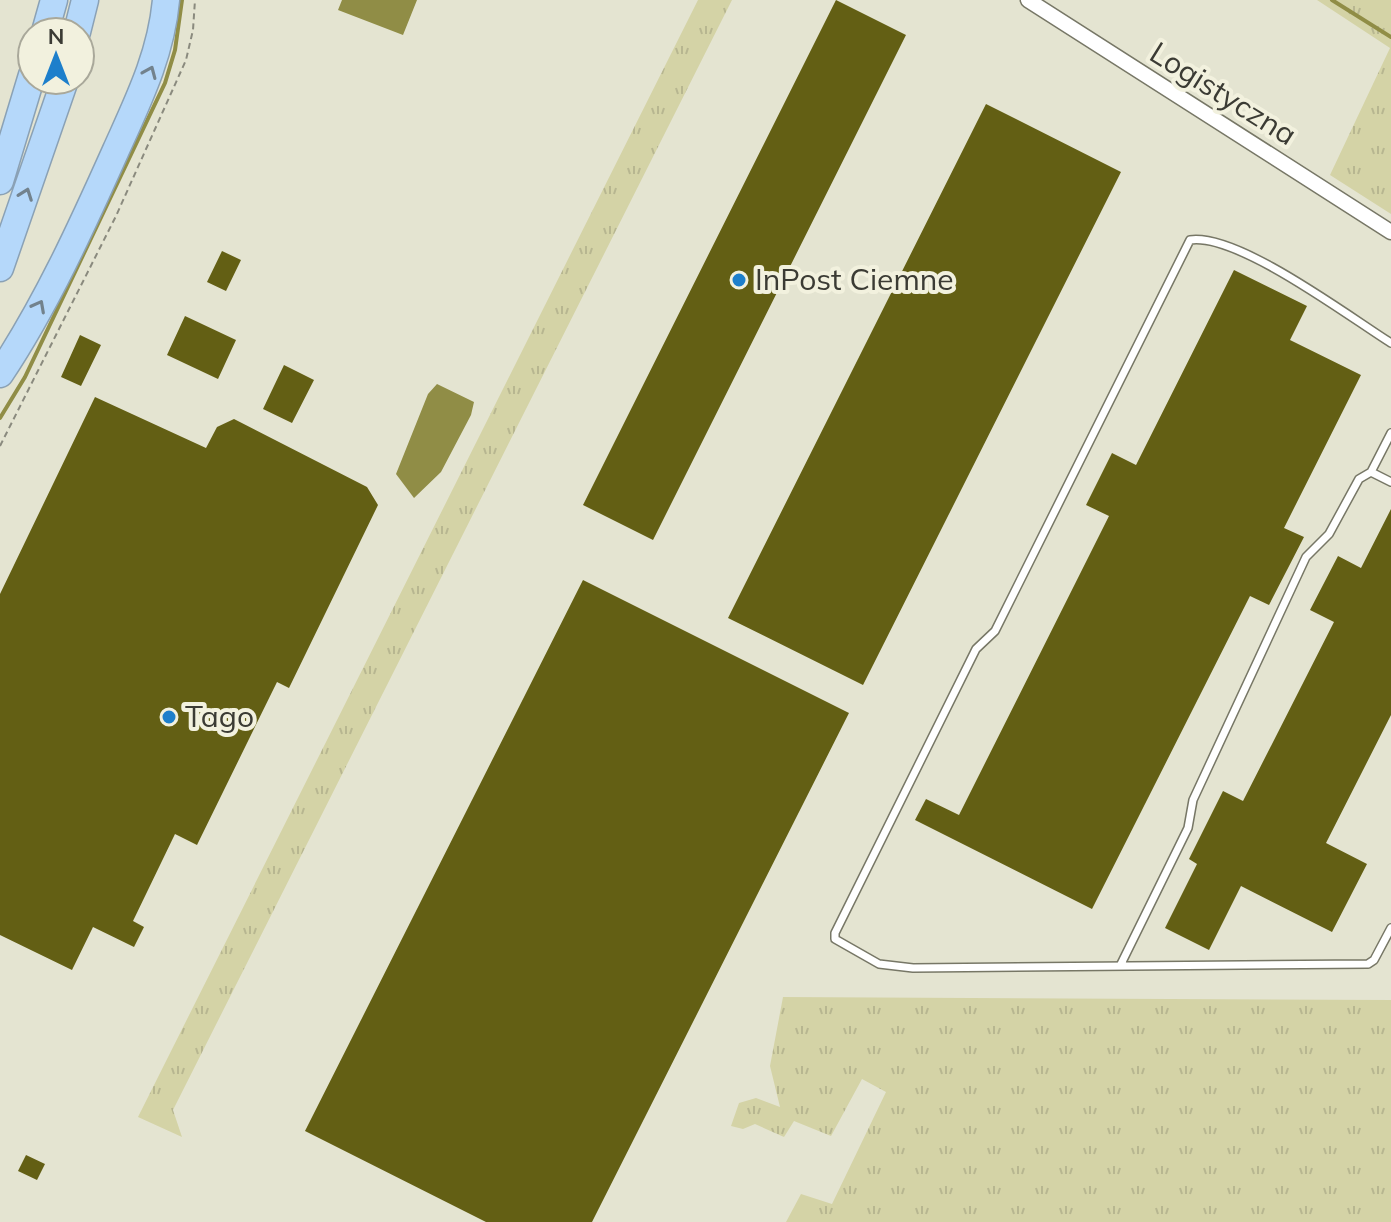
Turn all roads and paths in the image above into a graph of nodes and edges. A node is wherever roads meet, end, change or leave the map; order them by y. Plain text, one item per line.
1 (166, 0) edge
2 (195, 0) edge
3 (1028, 0) edge
4 (26, 96) edge
5 (59, 96) edge
6 (0, 181) edge
7 (1391, 232) edge
8 (0, 268) edge
9 (1391, 343) edge
10 (0, 374) edge
11 (1391, 433) edge
12 (1388, 445) edge
13 (0, 446) edge
14 (1371, 472) junction
15 (1391, 482) edge
16 (1391, 928) edge
17 (1120, 966) junction

10 -> 1 highway
2 - 13 path
3 - 7 street, Logistyczna
4 - 6 highway
8 -> 5 highway
9 - 17 lane
11 - 12 lane
12 - 14 lane
14 - 15 lane
14 - 17 lane
16 - 17 lane

